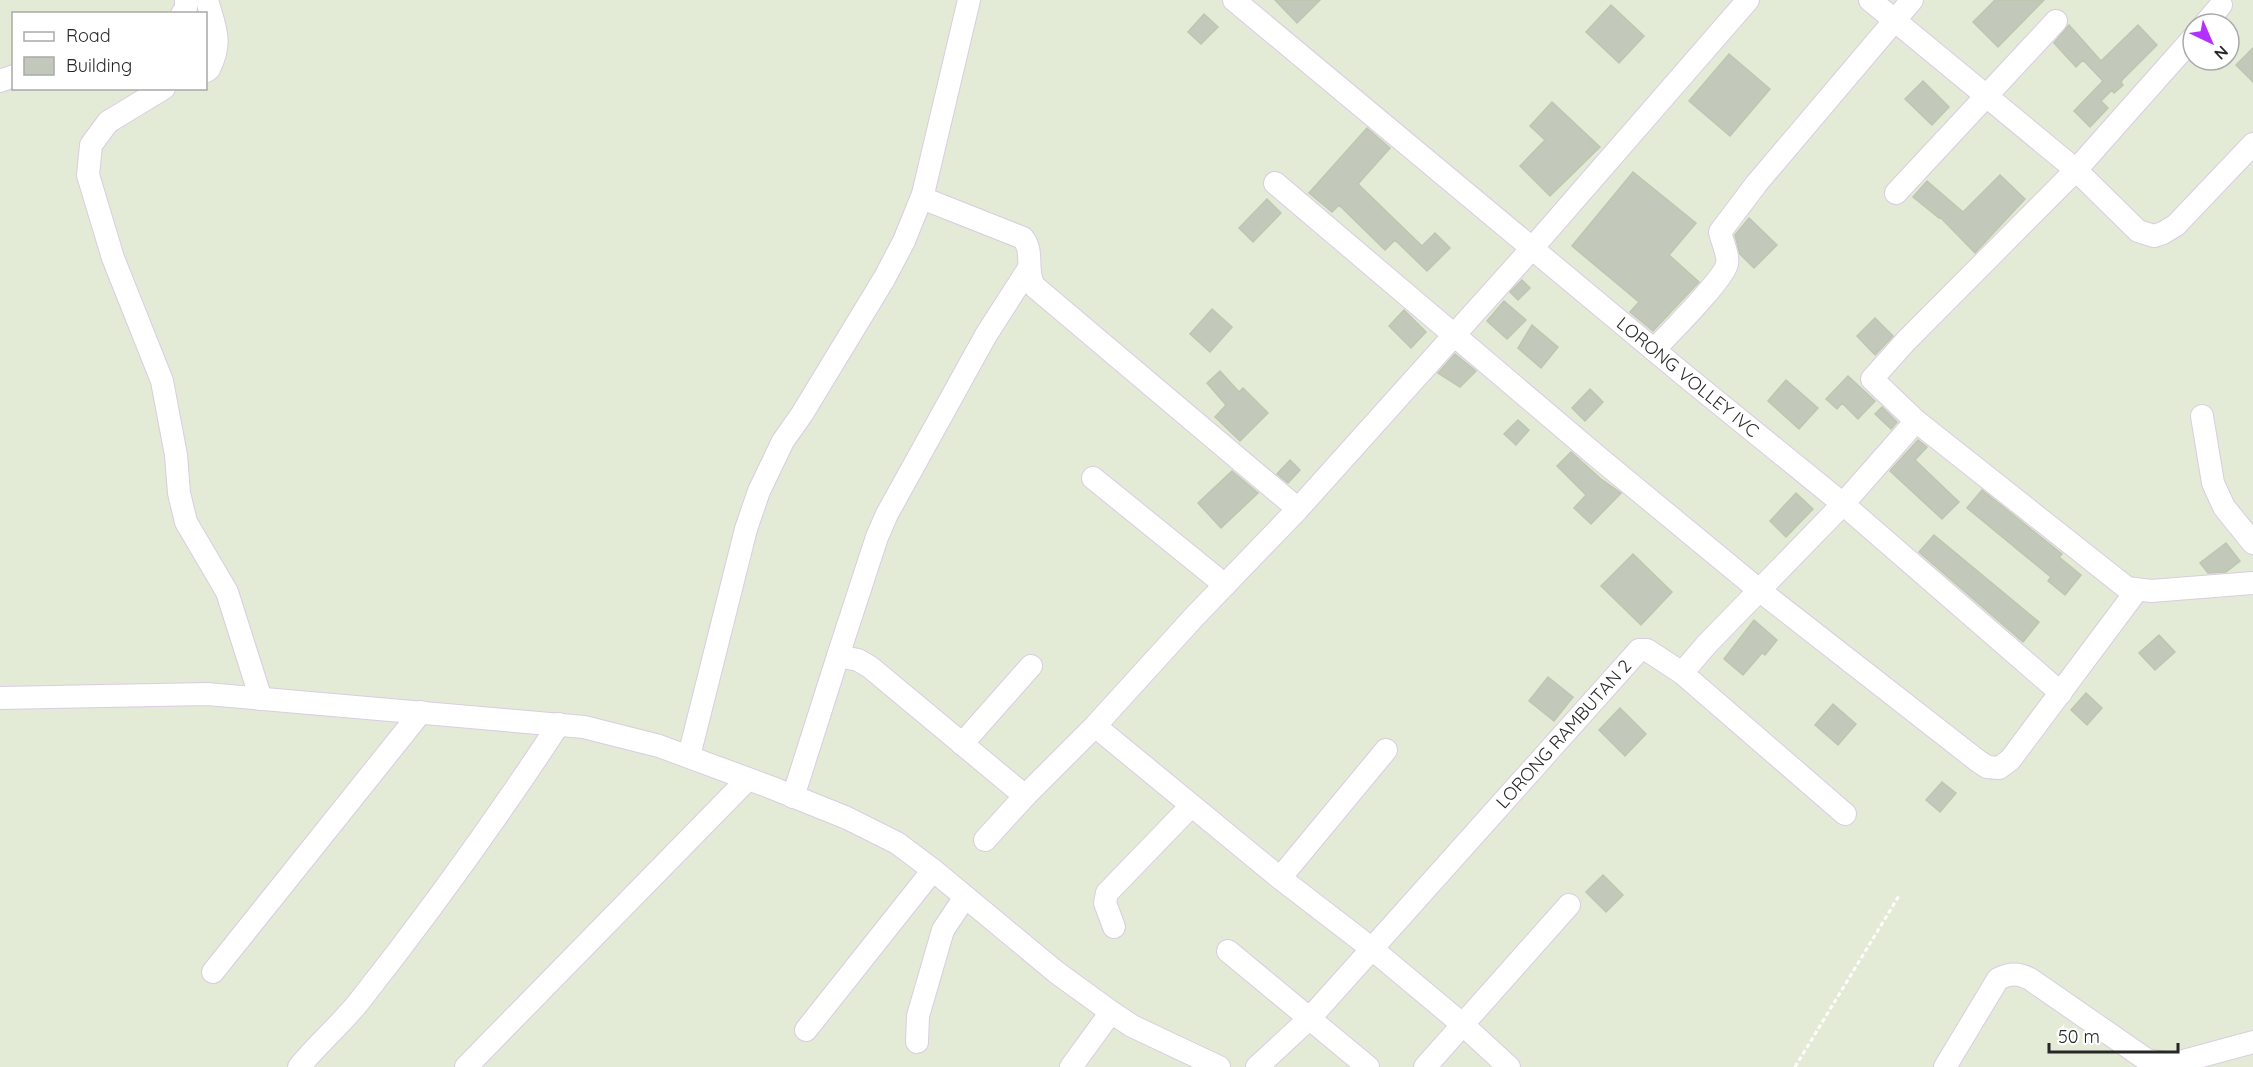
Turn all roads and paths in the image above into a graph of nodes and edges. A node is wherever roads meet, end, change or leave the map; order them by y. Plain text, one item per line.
1 (207, 0) edge
2 (1234, 0) edge
3 (1748, 0) edge
4 (1870, 0) edge
5 (1912, 0) edge
6 (963, 2) edge
7 (2221, 5) dead end
8 (2215, 12) edge
9 (1895, 20) junction
10 (2056, 21) dead end
11 (2181, 52) edge
12 (207, 70) edge
13 (161, 90) edge
14 (1985, 96) junction
15 (2253, 144) edge
16 (2076, 171) junction
17 (1275, 183) dead end
18 (1896, 193) dead end
19 (922, 198) junction
20 (1532, 248) junction
21 (1029, 268) junction
22 (1454, 334) junction
23 (1654, 350) junction
24 (2202, 416) dead end
25 (1916, 421) junction
26 (1093, 478) dead end
27 (1843, 504) junction
28 (1298, 509) junction
29 (2253, 543) edge
30 (2253, 584) edge
31 (1225, 585) junction
32 (1759, 590) junction
33 (2137, 590) junction
34 (838, 656) junction
35 (1031, 666) dead end
36 (1682, 673) junction
37 (2061, 693) junction
38 (0, 698) edge
39 (261, 699) junction
40 (421, 712) junction
41 (560, 724) junction
42 (1095, 726) junction
43 (963, 744) junction
44 (1386, 750) dead end
45 (689, 756) junction
46 (748, 779) junction
47 (1025, 796) junction
48 (794, 797) junction
49 (1191, 806) junction
50 (1845, 814) dead end
51 (985, 840) dead end
52 (933, 870) junction
53 (1281, 878) junction
54 (1900, 894) dead end
55 (965, 897) junction
56 (1569, 905) dead end
57 (1114, 927) dead end
58 (1371, 948) junction
59 (1228, 951) dead end
60 (213, 972) dead end
61 (1111, 1012) junction
62 (1310, 1018) junction
63 (1462, 1024) junction
64 (806, 1030) dead end
65 (917, 1042) dead end
66 (2253, 1042) edge
67 (300, 1067) edge
68 (466, 1067) edge
69 (1071, 1067) edge
70 (1220, 1067) edge
71 (1257, 1067) edge
72 (1368, 1067) edge
73 (1425, 1067) edge
74 (1509, 1067) edge
75 (1795, 1067) edge
76 (1945, 1067) edge

1 - 12 street
2 - 20 street, LORONG VOLLEY IVC
3 - 20 street
4 - 9 street
5 - 9 street
6 - 19 street
7 - 8 street
9 - 14 street
9 - 23 street
10 - 14 street
11 - 16 street
13 - 39 street
14 - 16 street
14 - 18 street
15 - 16 street
16 - 25 street
17 - 22 street
19 - 21 street
19 - 45 street
20 - 22 street
20 - 23 street, LORONG VOLLEY IVC
21 - 28 street
21 - 34 street
22 - 28 street
22 - 32 street
23 - 27 street, LORONG VOLLEY IVC
24 - 29 street
25 - 27 street
25 - 33 street
26 - 31 street
27 - 32 street
27 - 37 street, LORONG VOLLEY IVC
28 - 31 street
30 - 33 street
31 - 42 street
32 - 36 street
32 - 37 street
33 - 37 street
34 - 43 street
34 - 48 street
35 - 43 street
36 - 50 street, LORONG RAMBUTAN 2
36 - 58 street, LORONG RAMBUTAN 2
38 - 39 street
39 - 40 street
40 - 41 street
40 - 60 street
41 - 45 street
41 - 67 street
42 - 47 street
42 - 49 street
43 - 47 street
44 - 53 street
45 - 46 street
46 - 48 street
46 - 68 street
47 - 51 street
48 - 52 street
49 - 53 street
49 - 57 street
52 - 55 street
52 - 64 street
53 - 58 street
54 - 75 path
55 - 61 street
55 - 65 street
56 - 63 street
58 - 62 street, LORONG RAMBUTAN 2
58 - 63 street
59 - 62 street
61 - 69 street
61 - 70 street
62 - 71 street, LORONG RAMBUTAN 2
62 - 72 street
63 - 73 street
63 - 74 street
66 - 76 street

